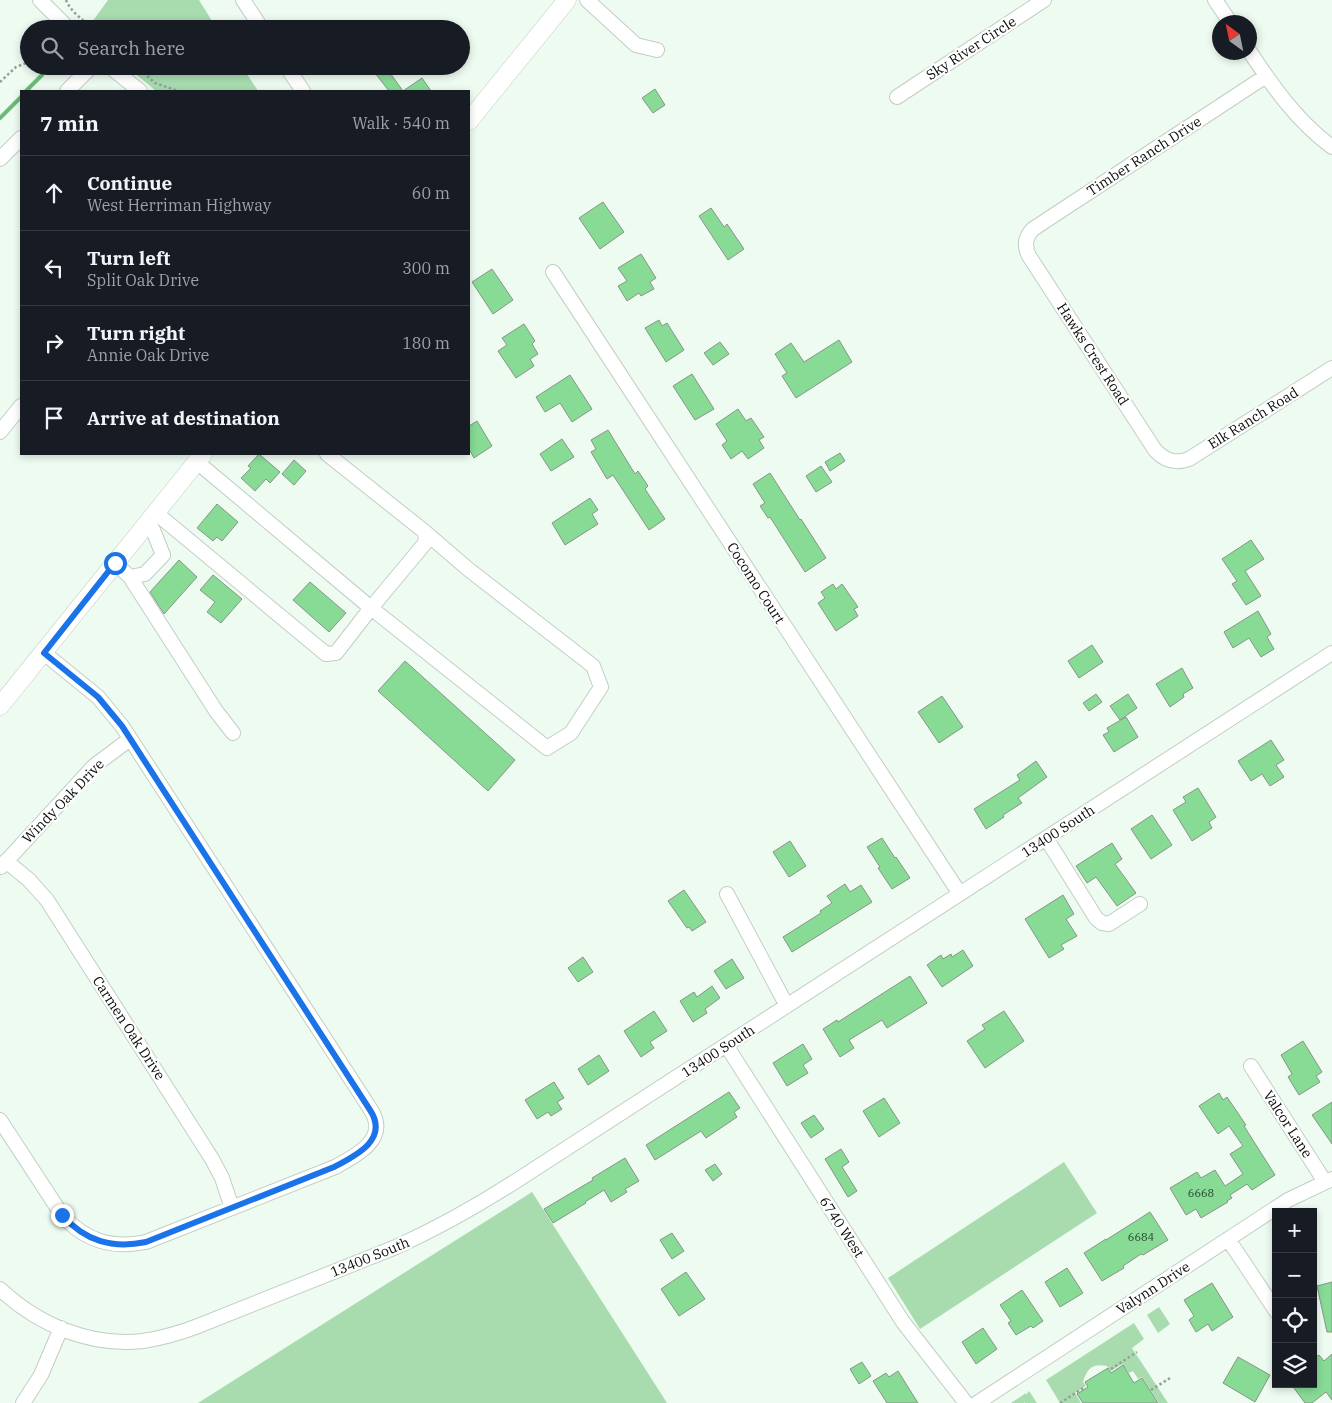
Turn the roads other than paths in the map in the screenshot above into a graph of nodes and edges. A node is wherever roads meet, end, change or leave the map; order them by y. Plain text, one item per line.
1 (40, 0) edge
2 (243, 0) edge
3 (567, 0) edge
4 (587, 0) edge
5 (1044, 0) edge
6 (1215, 0) edge
7 (1225, 15) edge
8 (60, 20) edge
9 (256, 20) edge
10 (657, 50) dead end
11 (1255, 60) edge
12 (83, 75) edge
13 (120, 75) edge
14 (292, 75) edge
15 (1266, 76) junction
16 (68, 90) edge
17 (139, 90) edge
18 (301, 90) edge
19 (897, 97) dead end
20 (470, 120) edge
21 (20, 139) edge
22 (1332, 147) edge
23 (0, 159) edge
24 (1026, 240) joint
25 (553, 272) dead end
26 (1330, 372) edge
27 (20, 407) edge
28 (0, 432) edge
29 (328, 455) edge
30 (200, 458) edge
31 (1171, 461) joint
32 (151, 518) junction
33 (425, 532) junction
34 (115, 563) junction
35 (130, 576) junction
36 (371, 608) junction
37 (44, 653) junction
38 (1332, 653) edge
39 (5, 700) edge
40 (233, 733) dead end
41 (130, 739) junction
42 (1046, 838) junction
43 (3, 864) edge
44 (727, 894) dead end
45 (960, 894) junction
46 (1140, 904) dead end
47 (787, 1006) junction
48 (726, 1045) junction
49 (1251, 1066) dead end
50 (0, 1120) edge
51 (1329, 1181) edge
52 (232, 1208) junction
53 (1228, 1240) junction
54 (0, 1289) edge
55 (1272, 1305) edge
56 (61, 1328) junction
57 (23, 1403) edge
58 (966, 1403) edge
59 (977, 1403) edge

1 - 8 street
2 - 9 street
3 - 20 main road
4 - 10 street
5 - 19 street, Sky River Circle
6 - 7 street
11 - 15 street
12 - 16 street
13 - 17 street
14 - 18 street
15 - 22 street
15 - 24 street, Timber Ranch Drive
21 - 23 street
24 - 31 street, Hawks Crest Road
25 - 45 street, Cocomo Court
26 - 31 street, Elk Ranch Road
27 - 28 street
29 - 33 street
30 - 32 main road
30 - 36 street
32 - 34 main road
32 - 35 street
32 - 36 street
33 - 36 street
33 - 36 street
34 - 35 street
34 - 37 main road
35 - 40 street
37 - 39 main road
37 - 41 street
38 - 42 street, 13400 South
41 - 43 street, Windy Oak Drive
41 - 52 street
42 - 45 street, 13400 South
42 - 46 street
43 - 52 street, Carmen Oak Drive
44 - 47 street
45 - 47 street, 13400 South
47 - 48 street, 13400 South
48 - 56 street, 13400 South
48 - 58 street, 6740 West
49 - 51 street, Valcor Lane
50 - 52 street
51 - 53 street, Valynn Drive
53 - 55 street
53 - 59 street, Valynn Drive
54 - 56 street, 13400 South
56 - 57 street

